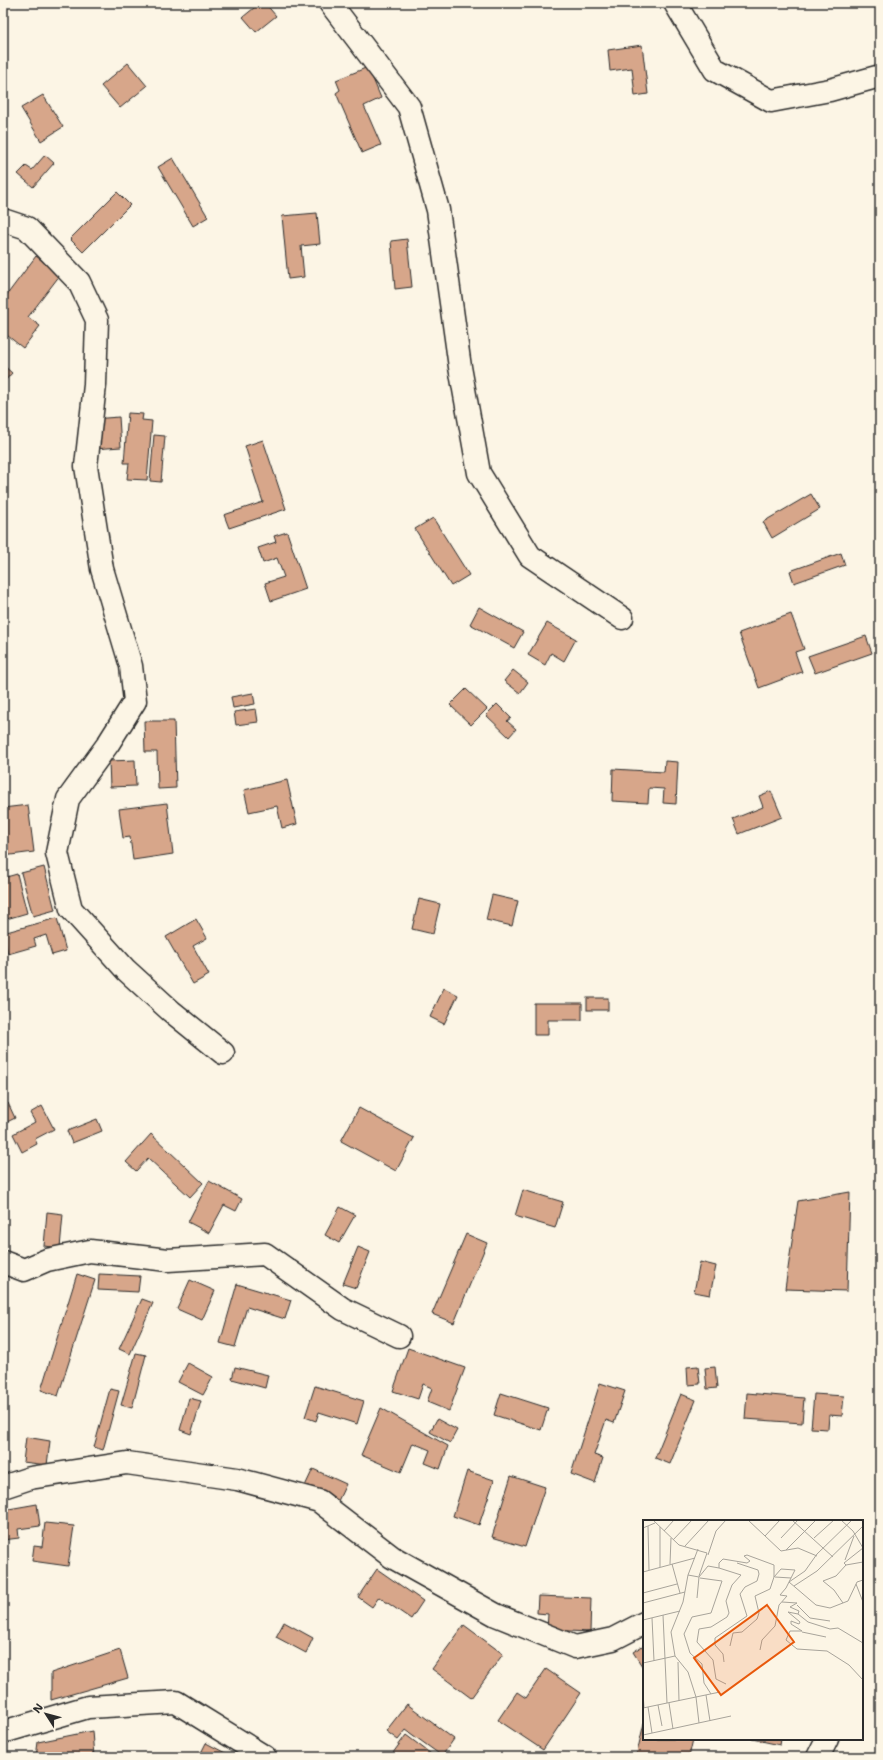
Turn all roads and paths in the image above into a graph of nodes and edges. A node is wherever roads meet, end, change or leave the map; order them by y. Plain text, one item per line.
1 (330, 3) edge
2 (675, 3) edge
3 (880, 76) edge
4 (3, 220) edge
5 (622, 618) dead end
6 (223, 1053) dead end
7 (3, 1262) edge
8 (399, 1336) dead end
9 (3, 1487) edge
10 (643, 1624) edge
11 (3, 1732) edge
12 (826, 1740) edge
13 (265, 1757) edge
14 (818, 1757) edge

1 - 5 street
2 - 3 street
4 - 6 street
7 - 8 street
9 - 10 street
11 - 13 street
12 - 14 street

